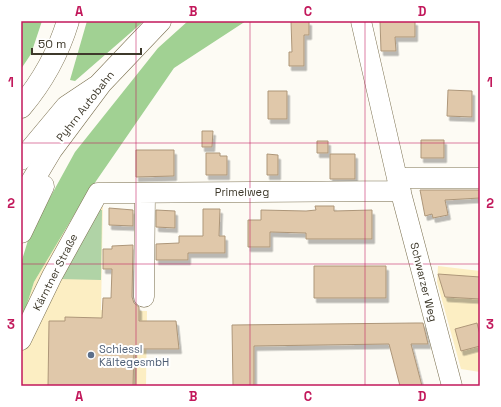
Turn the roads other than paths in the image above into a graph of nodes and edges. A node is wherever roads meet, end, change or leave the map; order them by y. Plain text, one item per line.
1 (68, 21) edge
2 (160, 21) edge
3 (361, 21) edge
4 (101, 83) junction
5 (21, 107) edge
6 (51, 150) junction
7 (21, 160) edge
8 (480, 178) edge
9 (399, 184) junction
10 (145, 193) junction
11 (21, 200) edge
12 (90, 205) joint
13 (21, 232) edge
14 (144, 297) dead end
15 (21, 340) edge
16 (452, 386) edge

1 - 5 main road
2 - 4 main road, Pyhrn Autobahn
3 - 9 street, Schwarzer Weg
4 - 6 main road, Pyhrn Autobahn
4 - 7 street
6 - 11 main road, Pyhrn Autobahn
6 - 13 main road
8 - 9 street
9 - 10 street, Primelweg
9 - 16 street, Schwarzer Weg
10 - 12 street, Primelweg
10 - 14 street
12 - 15 street, Kärntner Straße

